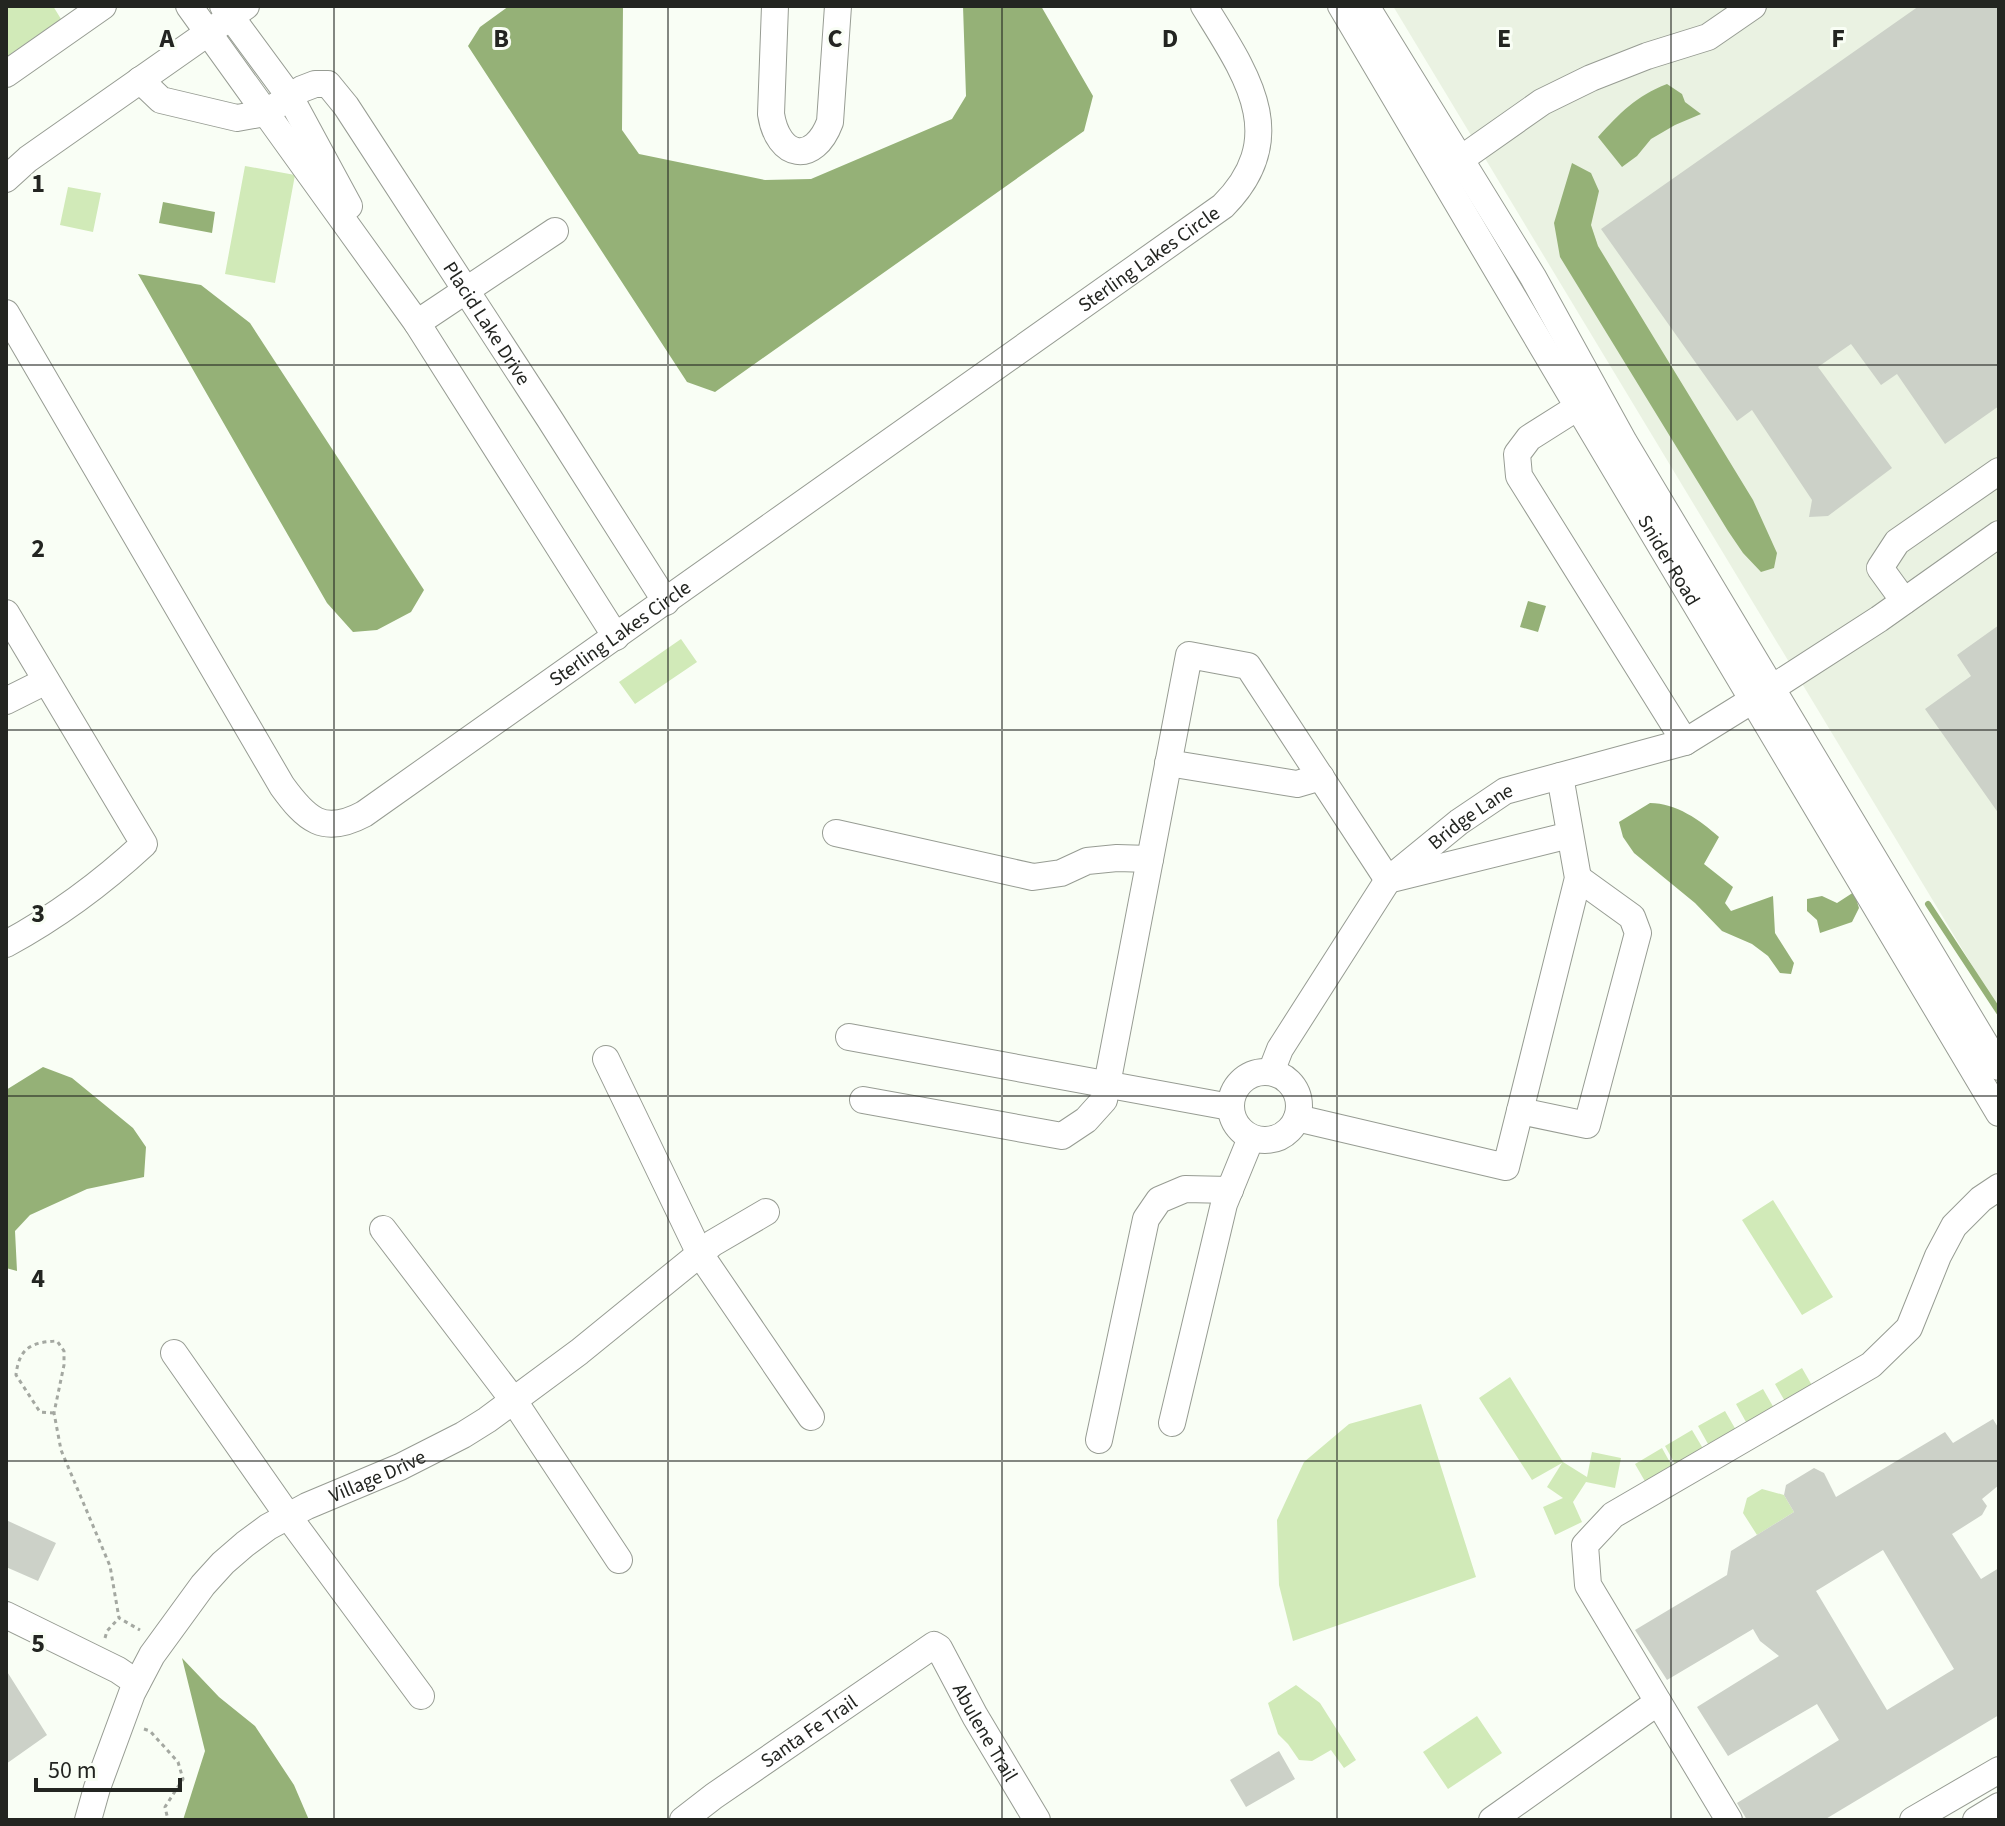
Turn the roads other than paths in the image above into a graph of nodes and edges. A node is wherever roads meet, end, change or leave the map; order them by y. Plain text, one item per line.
1 (103, 6) edge
2 (189, 6) edge
3 (775, 6) edge
4 (838, 6) edge
5 (1204, 6) edge
6 (1341, 6) edge
7 (1366, 6) edge
8 (1753, 6) edge
9 (233, 10) edge
10 (208, 33) junction
11 (6, 74) edge
12 (140, 80) junction
13 (290, 97) junction
14 (265, 113) junction
15 (1450, 165) junction
16 (6, 179) edge
17 (555, 231) dead end
18 (465, 290) junction
19 (397, 295) junction
20 (6, 313) edge
21 (417, 323) junction
22 (1578, 407) junction
23 (1999, 471) edge
24 (1999, 534) edge
25 (1904, 601) junction
26 (666, 602) junction
27 (6, 613) edge
28 (616, 637) junction
29 (46, 681) junction
30 (1763, 694) junction
31 (6, 701) edge
32 (1685, 742) junction
33 (1168, 763) junction
34 (1560, 776) junction
35 (1321, 777) junction
36 (836, 833) dead end
37 (1570, 835) junction
38 (1150, 859) junction
39 (1578, 878) junction
40 (1388, 880) junction
41 (6, 944) edge
42 (849, 1037) dead end
43 (606, 1059) dead end
44 (1999, 1067) edge
45 (1271, 1072) junction
46 (1107, 1084) junction
47 (863, 1100) dead end
48 (1230, 1107) junction
49 (1520, 1111) junction
50 (1999, 1113) edge
51 (1297, 1118) junction
52 (1251, 1138) junction
53 (1999, 1187) edge
54 (1230, 1190) junction
55 (766, 1212) dead end
56 (383, 1229) dead end
57 (700, 1254) junction
58 (174, 1353) dead end
59 (514, 1401) junction
60 (811, 1417) dead end
61 (1172, 1423) dead end
62 (1099, 1440) dead end
63 (288, 1516) junction
64 (619, 1560) dead end
65 (6, 1615) edge
66 (934, 1645) joint
67 (137, 1683) junction
68 (421, 1696) dead end
69 (1658, 1702) junction
70 (1999, 1770) edge
71 (1999, 1806) edge
72 (85, 1819) edge
73 (683, 1820) edge
74 (1037, 1820) edge
75 (1492, 1820) edge
76 (1729, 1820) edge
77 (1913, 1820) edge
78 (1976, 1820) edge

1 - 11 street
2 - 10 street
3 - 4 street
5 - 26 street, Sterling Lakes Circle
6 - 15 street, Snider Road
7 - 15 street, Snider Road
8 - 15 street
9 - 10 street
9 - 13 street
10 - 12 street
10 - 14 street
12 - 14 street
12 - 16 street
13 - 14 street, Placid Lake Drive
13 - 18 street, Placid Lake Drive
13 - 19 street
14 - 19 street
15 - 22 street, Snider Road
15 - 30 street, Snider Road
17 - 18 street
18 - 21 street
18 - 26 street, Placid Lake Drive
19 - 21 street
20 - 28 street, Sterling Lakes Circle
21 - 28 street
22 - 30 street, Snider Road
22 - 32 street
23 - 25 street
24 - 25 street, Bridge Lane
25 - 30 street, Bridge Lane
26 - 28 street, Sterling Lakes Circle
27 - 29 street
29 - 31 street
29 - 41 street
30 - 32 street, Bridge Lane
30 - 44 street, Snider Road
30 - 50 street, Snider Road
32 - 34 street, Bridge Lane
33 - 35 street
33 - 35 street
33 - 38 street
34 - 37 street
34 - 40 street, Bridge Lane
35 - 40 street
36 - 38 street
37 - 39 street
37 - 40 street
38 - 46 street
39 - 49 street
39 - 49 street
40 - 45 street, Bridge Lane
42 - 46 street
43 - 57 street
45 - 48 street
45 - 51 street
46 - 47 street
46 - 48 street
48 - 52 street
49 - 51 street
51 - 52 street
52 - 54 street
53 - 69 street
54 - 61 street
54 - 62 street
55 - 57 street, Village Drive
56 - 59 street
57 - 59 street, Village Drive
57 - 60 street
58 - 63 street
59 - 63 street, Village Drive
59 - 64 street
63 - 67 street, Village Drive
63 - 68 street
65 - 67 street
66 - 73 street, Santa Fe Trail
66 - 74 street, Abulene Trail
67 - 72 street, Village Drive
69 - 75 street
69 - 76 street
70 - 77 street
71 - 78 street

